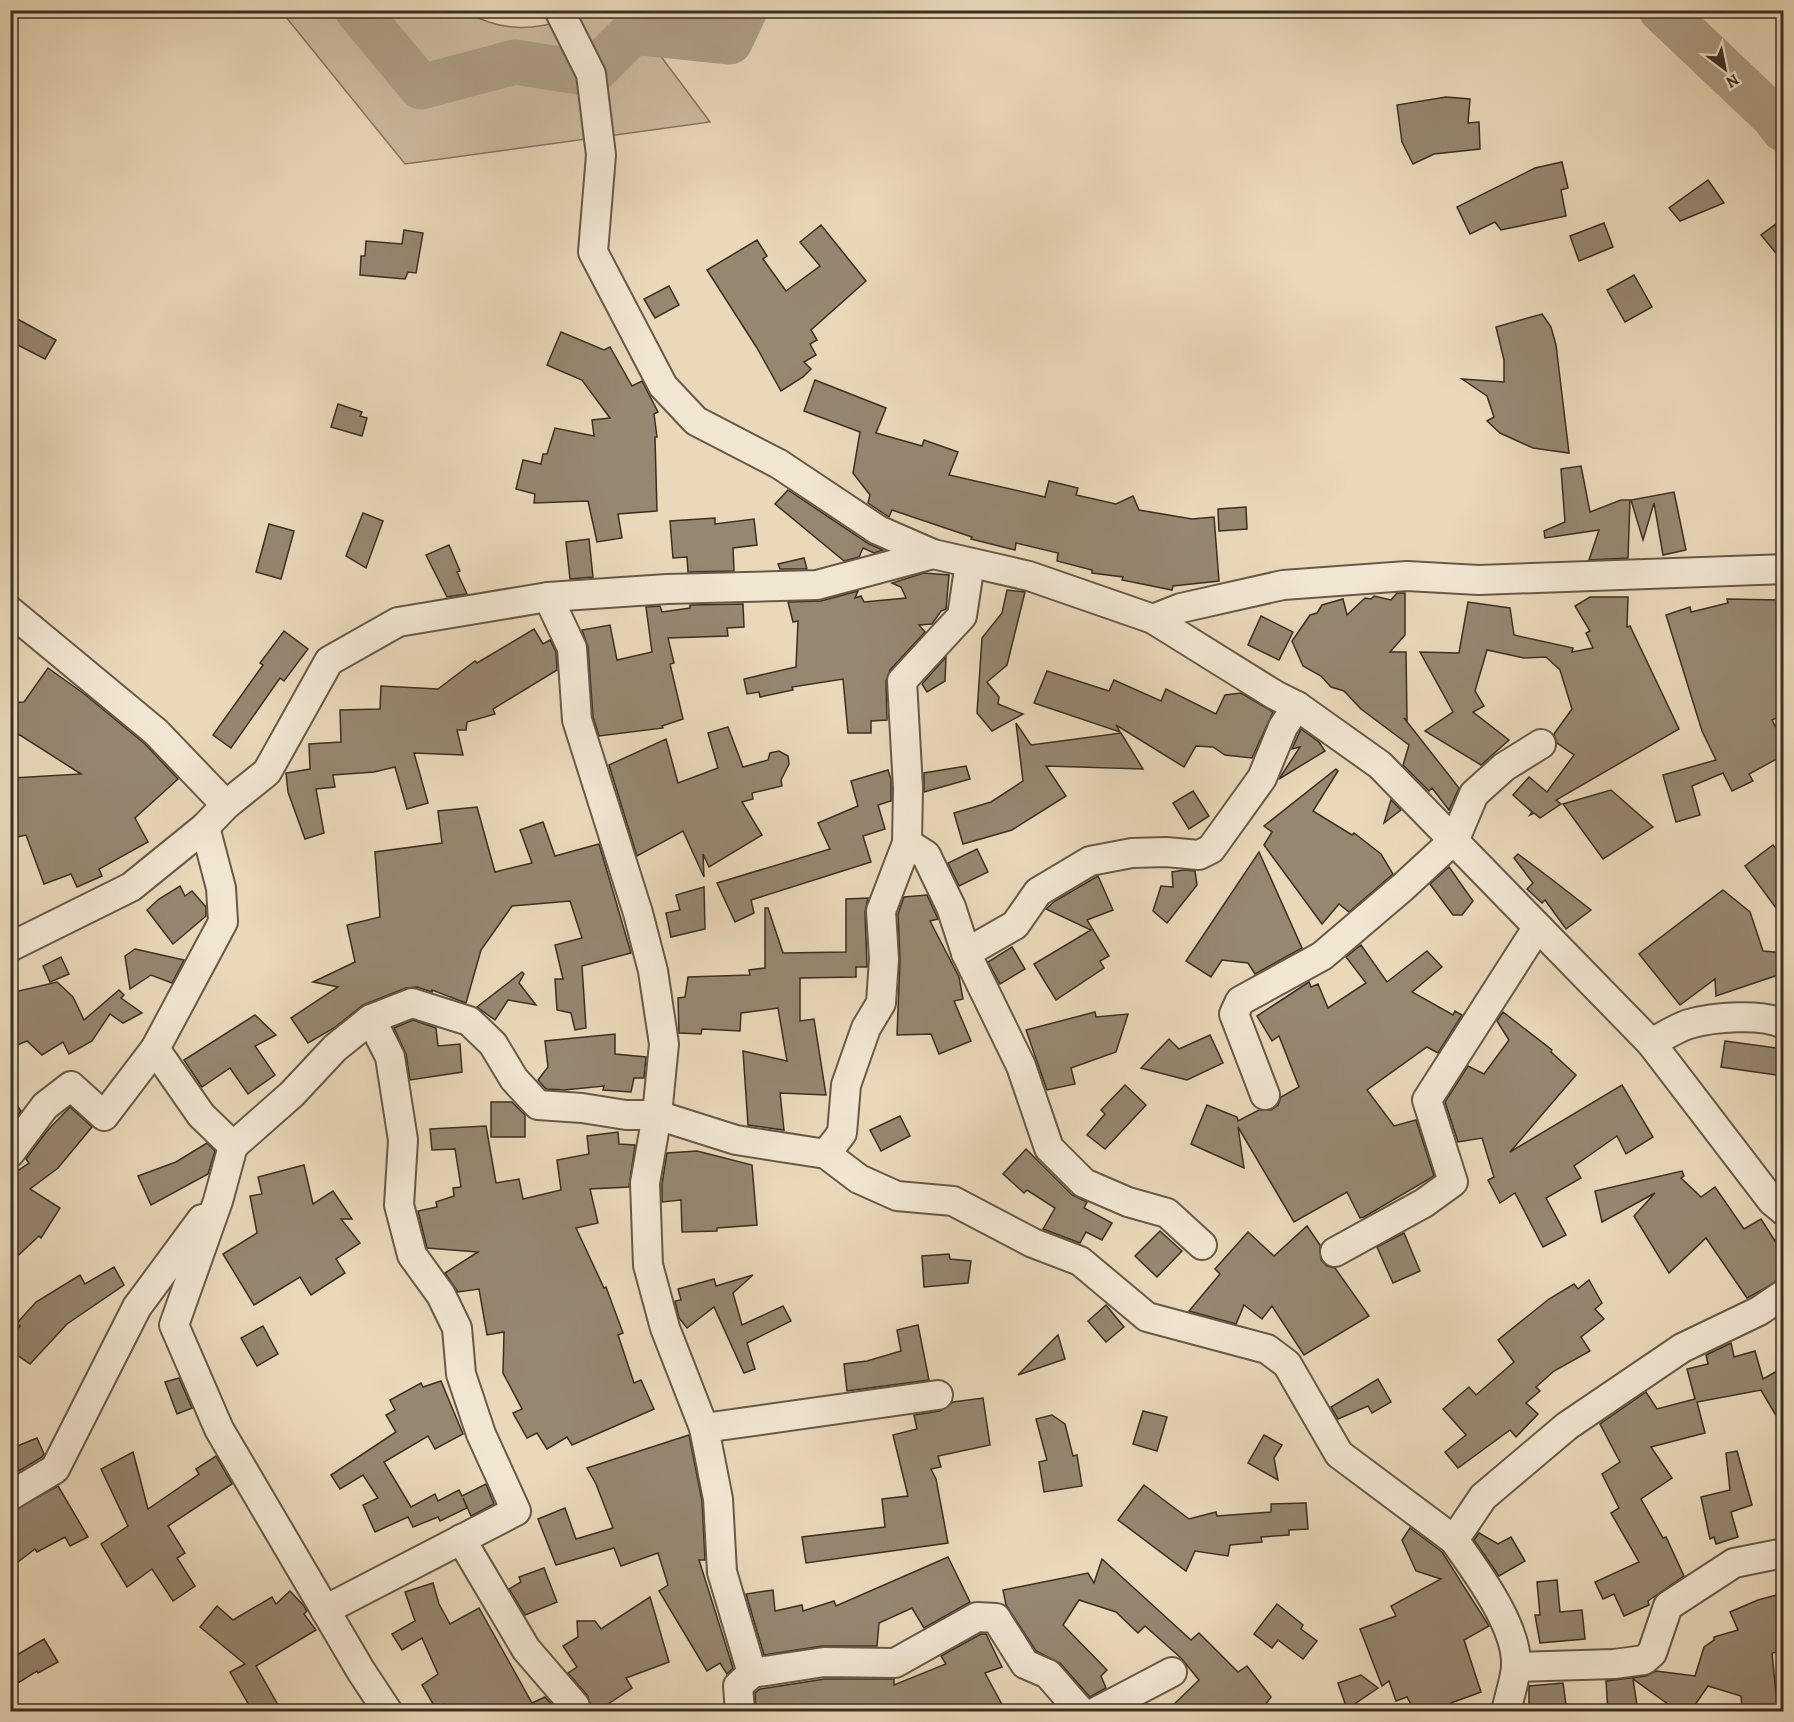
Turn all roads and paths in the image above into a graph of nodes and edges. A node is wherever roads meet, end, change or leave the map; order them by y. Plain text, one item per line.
1 (560, 10) edge
2 (933, 555) junction
3 (970, 563) junction
4 (1784, 568) edge
5 (548, 597) junction
6 (10, 611) edge
7 (1153, 619) junction
8 (1297, 706) junction
9 (1541, 744) dead end
10 (226, 805) junction
11 (206, 827) junction
12 (1455, 839) junction
13 (907, 843) junction
14 (1537, 928) junction
15 (10, 946) edge
16 (966, 953) junction
17 (371, 1019) junction
18 (1784, 1024) edge
19 (1651, 1043) junction
20 (155, 1049) junction
21 (1265, 1095) dead end
22 (657, 1115) junction
23 (233, 1146) junction
24 (10, 1153) edge
25 (826, 1154) junction
26 (219, 1195) junction
27 (1784, 1211) edge
28 (1202, 1245) dead end
29 (1335, 1252) dead end
30 (1784, 1294) edge
31 (938, 1395) dead end
32 (704, 1428) junction
33 (10, 1496) edge
34 (461, 1539) junction
35 (1454, 1540) junction
36 (1784, 1553) edge
37 (325, 1610) junction
38 (1516, 1667) junction
39 (1172, 1672) dead end
40 (752, 1673) junction
41 (1126, 1705) edge
42 (388, 1712) edge
43 (576, 1712) edge
44 (740, 1712) edge
45 (1082, 1712) edge
46 (1096, 1712) edge
47 (1506, 1712) edge

1 - 2 street
2 - 3 street
2 - 5 street
3 - 7 street
3 - 13 street
4 - 7 street
5 - 10 street
5 - 22 street
6 - 10 street
7 - 8 street
8 - 12 street
8 - 16 street
9 - 12 street
10 - 11 street
11 - 15 street
11 - 20 street
12 - 14 street
12 - 21 street
13 - 16 street
13 - 25 street
14 - 19 street
14 - 29 street
16 - 28 street
17 - 22 street
17 - 23 street
17 - 34 street
18 - 19 street
19 - 27 street
20 - 23 street
20 - 24 street
22 - 25 street
22 - 32 street
23 - 26 street
25 - 35 street
26 - 33 street
26 - 37 street
30 - 35 street
31 - 32 street
32 - 40 street
34 - 37 street
34 - 43 street
35 - 38 street
36 - 38 street
37 - 42 street
38 - 47 street
39 - 41 street
40 - 44 street
40 - 45 street
41 - 46 street

